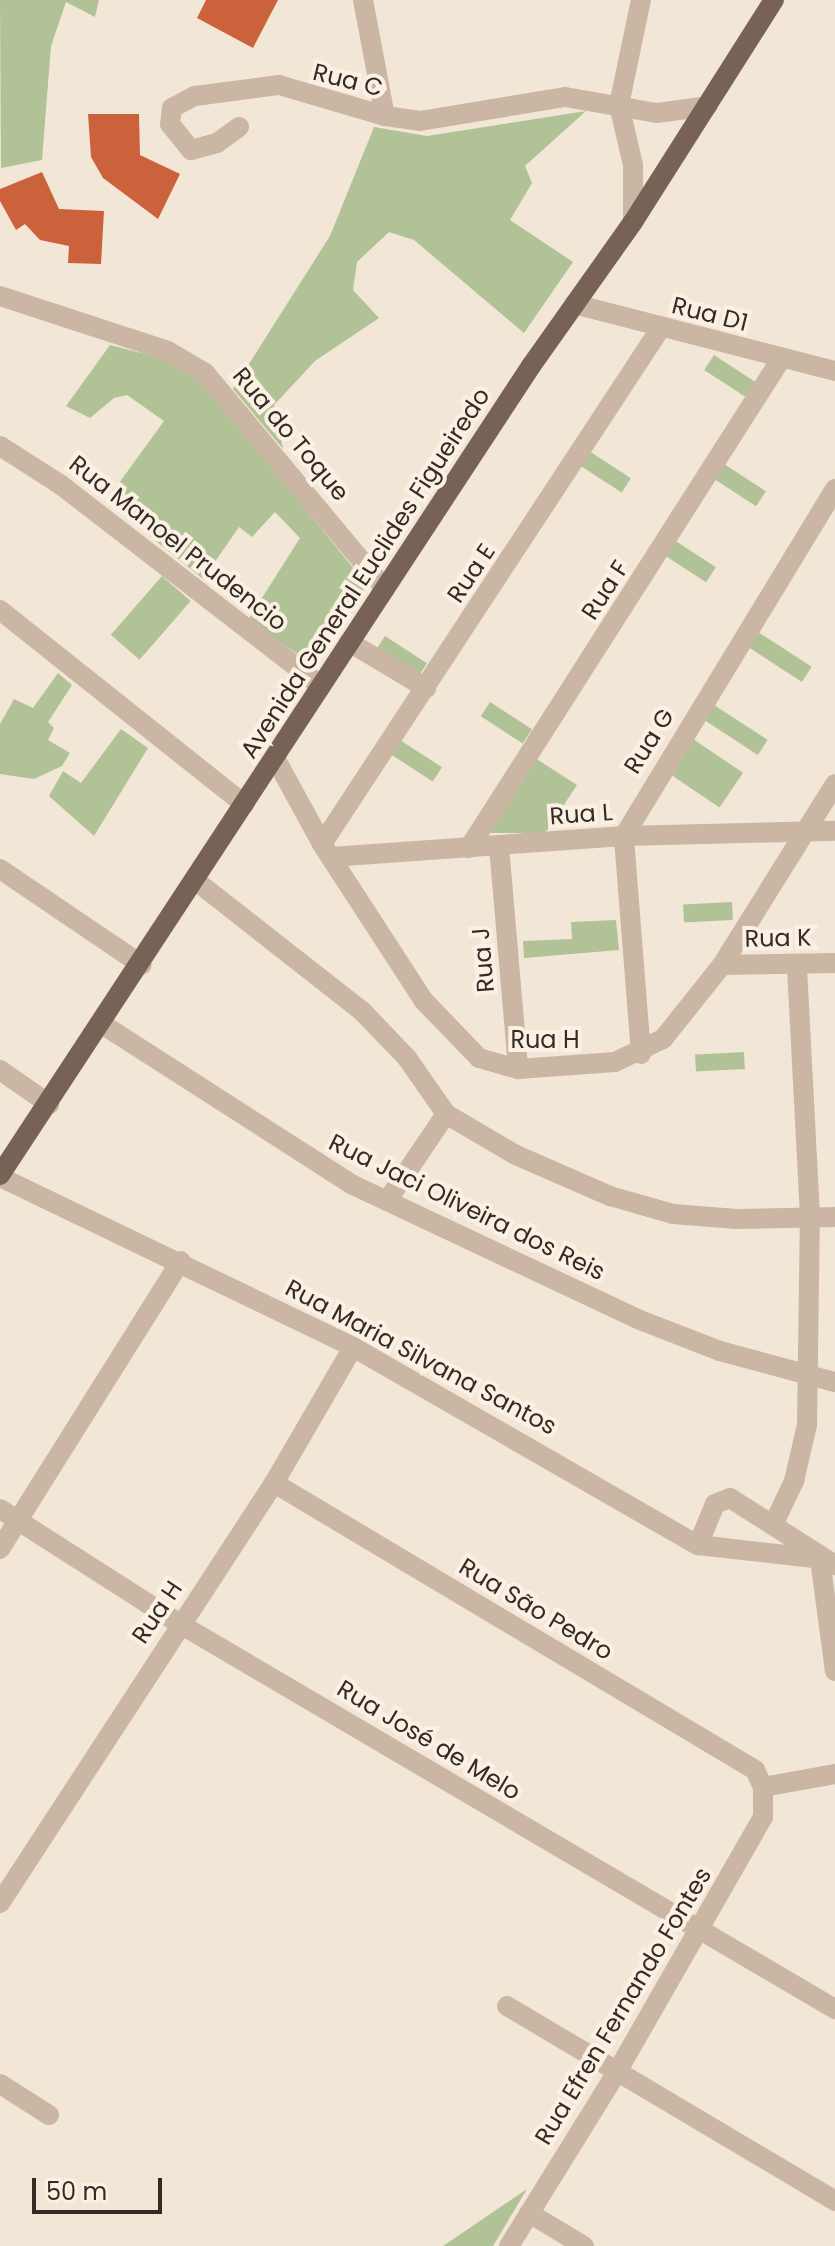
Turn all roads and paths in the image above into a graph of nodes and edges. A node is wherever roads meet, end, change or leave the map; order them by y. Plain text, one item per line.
1 (363, 0) edge
2 (641, 0) edge
3 (774, 0) edge
4 (619, 105) junction
5 (708, 106) junction
6 (385, 116) junction
7 (239, 127) dead end
8 (633, 222) junction
9 (0, 296) edge
10 (574, 304) junction
11 (660, 329) junction
12 (781, 359) junction
13 (835, 371) edge
14 (0, 446) edge
15 (835, 489) edge
16 (385, 589) junction
17 (0, 610) edge
18 (349, 642) junction
19 (321, 686) junction
20 (426, 688) junction
21 (275, 758) junction
22 (835, 784) edge
23 (244, 804) junction
24 (835, 831) edge
25 (803, 832) junction
26 (624, 836) junction
27 (499, 846) junction
28 (469, 848) junction
29 (326, 850) junction
30 (0, 869) edge
31 (196, 881) junction
32 (835, 963) edge
33 (797, 964) junction
34 (142, 965) junction
35 (722, 965) junction
36 (102, 1024) junction
37 (641, 1054) junction
38 (518, 1069) junction
39 (0, 1070) edge
40 (49, 1104) junction
41 (446, 1114) junction
42 (0, 1176) edge
43 (387, 1201) junction
44 (810, 1216) junction
45 (835, 1217) edge
46 (181, 1261) junction
47 (353, 1347) junction
48 (809, 1377) junction
49 (835, 1382) edge
50 (274, 1483) junction
51 (0, 1509) edge
52 (19, 1520) junction
53 (774, 1523) junction
54 (698, 1545) junction
55 (0, 1549) edge
56 (827, 1562) edge
57 (180, 1624) junction
58 (835, 1671) edge
59 (835, 1774) edge
60 (763, 1787) junction
61 (2, 1893) edge
62 (700, 1930) junction
63 (507, 2006) dead end
64 (835, 2009) edge
65 (617, 2072) junction
66 (0, 2084) edge
67 (49, 2115) dead end
68 (835, 2201) edge
69 (529, 2213) junction
70 (509, 2246) edge
71 (584, 2246) edge

1 - 6 street
2 - 4 street
3 - 5 main road, Avenida General Euclides Figueiredo
4 - 5 street, Rua C
4 - 6 street, Rua C
4 - 8 street
5 - 8 main road, Avenida General Euclides Figueiredo
6 - 7 street, Rua C
8 - 10 main road, Avenida General Euclides Figueiredo
9 - 16 street, Rua do Toque
10 - 11 street, Rua D1
10 - 16 main road, Avenida General Euclides Figueiredo
11 - 12 street, Rua D1
11 - 20 street, Rua E
12 - 13 street, Rua D1
12 - 28 street, Rua F
14 - 19 street, Rua Manoel Prudencio
15 - 26 street, Rua G
16 - 18 main road, Avenida General Euclides Figueiredo
17 - 23 street
18 - 19 main road, Avenida General Euclides Figueiredo
18 - 20 street
19 - 21 main road, Avenida General Euclides Figueiredo
20 - 29 street, Rua E
21 - 23 main road, Avenida General Euclides Figueiredo
21 - 29 street, Rua H
22 - 25 street, Rua H
23 - 31 main road, Avenida General Euclides Figueiredo
24 - 25 street, Rua L
25 - 26 street, Rua L
25 - 35 street, Rua H
26 - 27 street, Rua L
26 - 37 street
27 - 28 street, Rua L
27 - 38 street, Rua J
28 - 29 street, Rua L
29 - 38 street, Rua H
30 - 34 street
31 - 34 main road, Avenida General Euclides Figueiredo
31 - 41 street
32 - 33 street, Rua K
33 - 35 street, Rua K
33 - 44 street
34 - 36 main road, Avenida General Euclides Figueiredo
35 - 37 street, Rua H
36 - 40 main road, Avenida General Euclides Figueiredo
36 - 43 street, Rua Jaci Oliveira dos Reis
37 - 38 street, Rua H
39 - 40 street
40 - 42 main road, Avenida General Euclides Figueiredo
41 - 43 street
41 - 44 street
42 - 46 street, Rua Maria Silvana Santos
43 - 48 street, Rua Jaci Oliveira dos Reis
44 - 45 street
44 - 48 street
46 - 47 street, Rua Maria Silvana Santos
46 - 52 street
47 - 50 street, Rua H
47 - 54 street, Rua Maria Silvana Santos
48 - 49 street, Rua Jaci Oliveira dos Reis
48 - 53 street
50 - 57 street, Rua H
50 - 60 street, Rua São Pedro
51 - 52 street, Rua José de Melo
52 - 55 street
52 - 57 street, Rua José de Melo
53 - 54 street
53 - 56 street
54 - 56 street, Rua Maria Silvana Santos
56 - 58 street
57 - 61 street, Rua H
57 - 62 street, Rua José de Melo
59 - 60 street
60 - 62 street, Rua Efren Fernando Fontes
62 - 64 street, Rua José de Melo
62 - 65 street, Rua Efren Fernando Fontes
63 - 65 street
65 - 68 street
65 - 69 street, Rua Efren Fernando Fontes
66 - 67 street
69 - 70 street, Rua Efren Fernando Fontes
69 - 71 street

